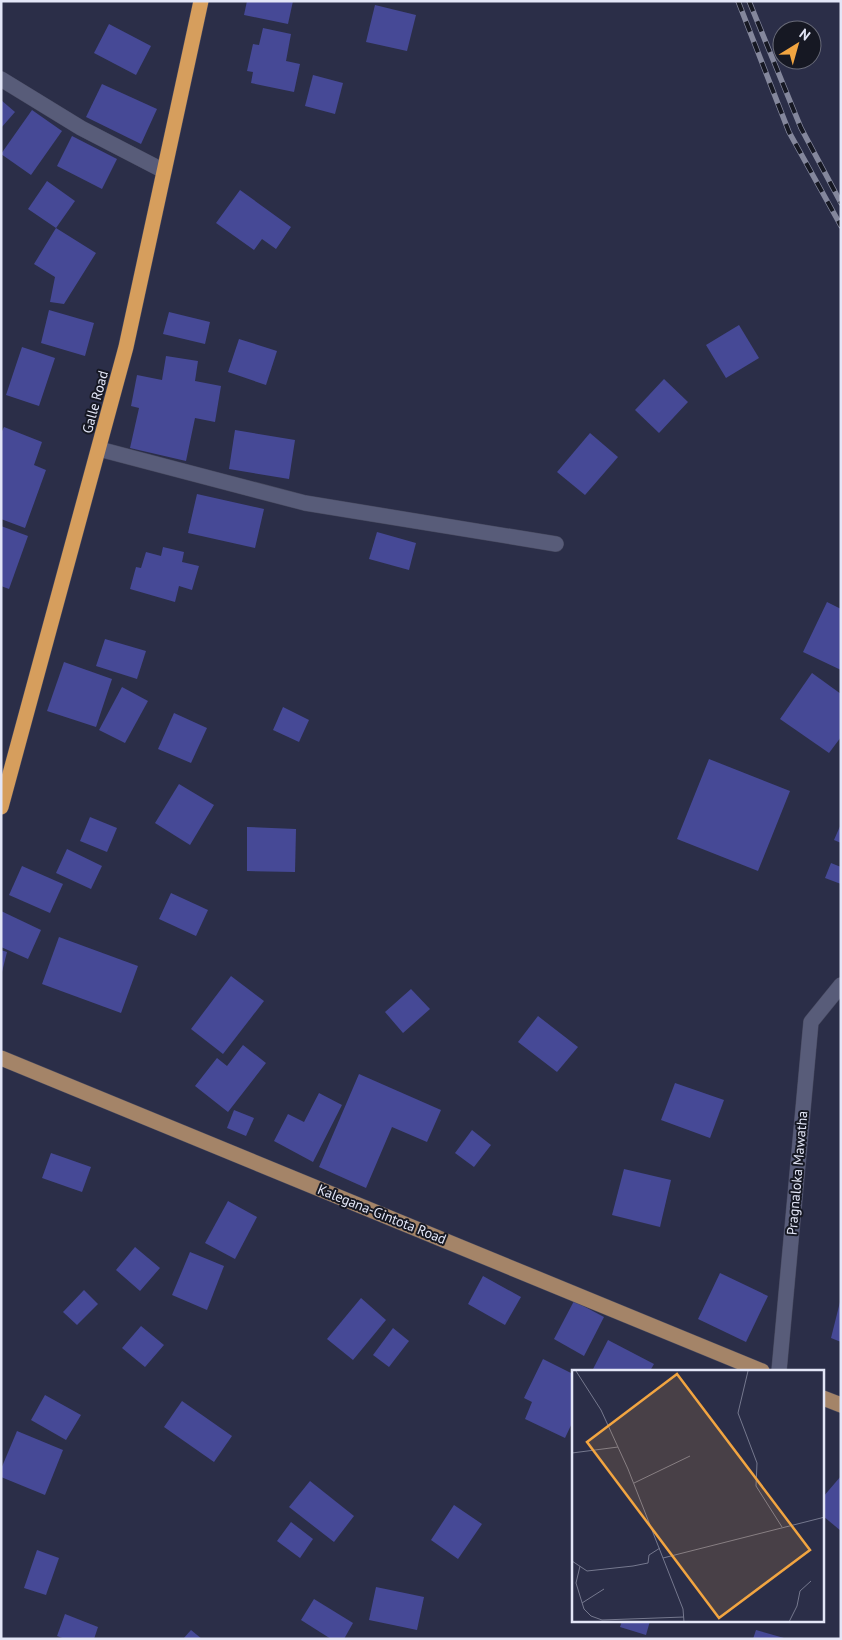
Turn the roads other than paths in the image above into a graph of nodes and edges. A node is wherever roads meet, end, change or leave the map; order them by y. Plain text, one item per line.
1 (201, 1) edge
2 (1, 79) edge
3 (164, 171) junction
4 (99, 449) junction
5 (556, 544) dead end
6 (1, 807) edge
7 (841, 985) edge
8 (1, 1058) edge
9 (760, 1370) edge
10 (779, 1370) edge
11 (824, 1398) edge
12 (841, 1405) edge

1 - 3 highway, Galle Road
2 - 3 street
3 - 4 highway, Galle Road
4 - 5 street
4 - 6 highway, Galle Road
7 - 10 street, Pragnaloka Mawatha
8 - 9 main road, Kalegana-Gintota Road
11 - 12 main road

